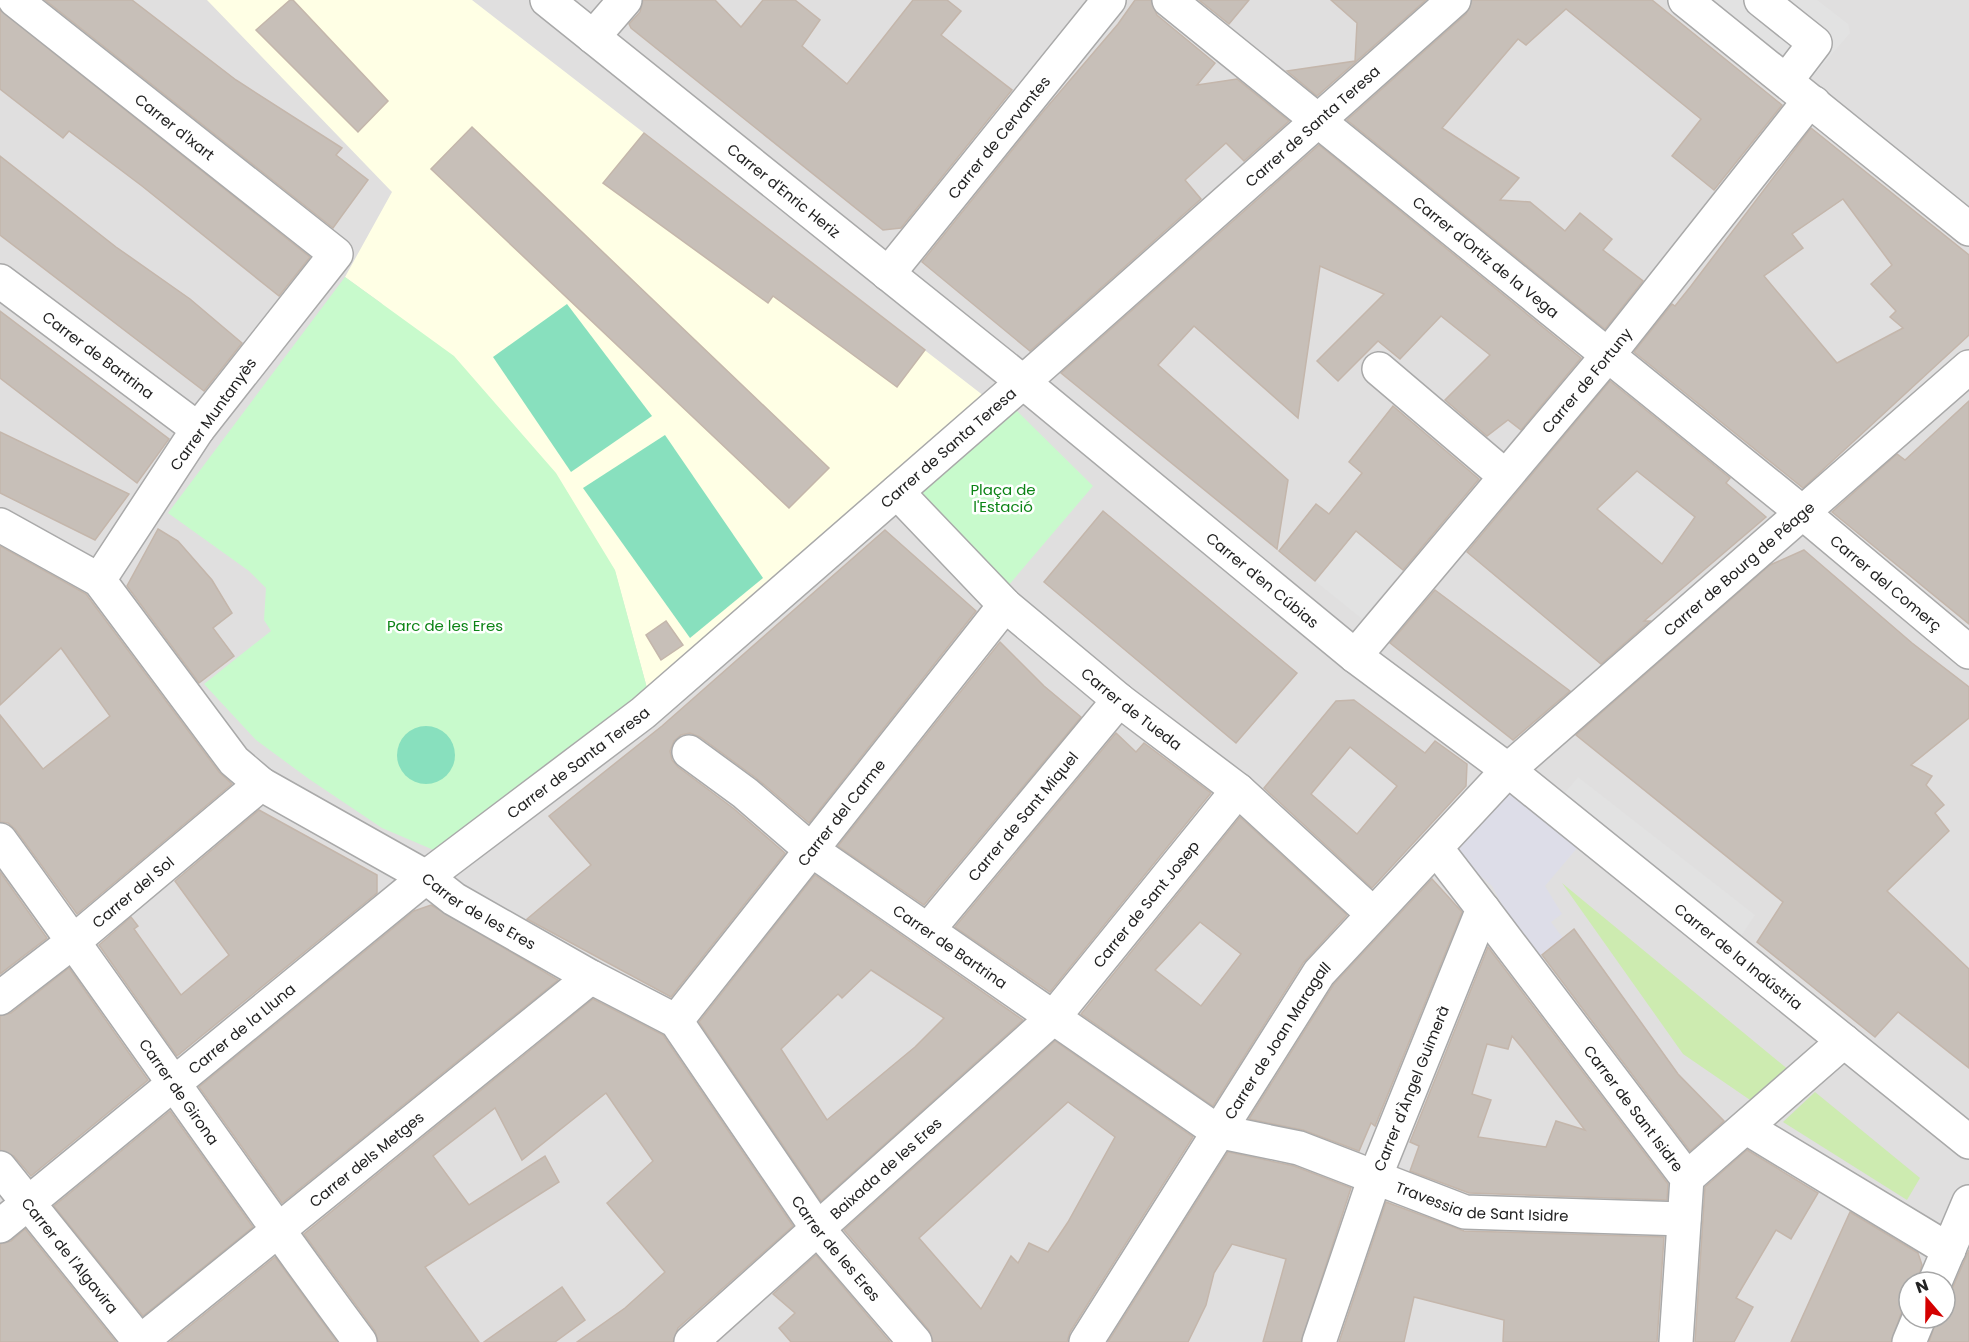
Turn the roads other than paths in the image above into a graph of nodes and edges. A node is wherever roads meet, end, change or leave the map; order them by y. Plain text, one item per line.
1 (15, 0) edge
2 (547, 0) edge
3 (625, 0) edge
4 (1109, 0) edge
5 (1169, 0) edge
6 (1454, 0) edge
7 (1685, 0) edge
8 (1761, 0) edge
9 (593, 37) junction
10 (1786, 81) junction
11 (1814, 103) junction
12 (1319, 120) junction
13 (1969, 229) edge
14 (336, 254) joint
15 (888, 274) junction
16 (0, 281) edge
17 (1608, 356) junction
18 (1969, 368) edge
19 (1379, 369) dead end
20 (1023, 382) junction
21 (198, 429) junction
22 (1506, 476) junction
23 (897, 492) junction
24 (1803, 513) junction
25 (0, 525) edge
26 (99, 580) junction
27 (1005, 605) junction
28 (1969, 652) edge
29 (1355, 656) junction
30 (1119, 700) junction
31 (689, 752) dead end
32 (1508, 770) junction
33 (261, 784) junction
34 (1238, 790) junction
35 (0, 840) edge
36 (1436, 848) junction
37 (810, 849) junction
38 (426, 877) junction
39 (1483, 909) junction
40 (1373, 914) junction
41 (928, 930) junction
42 (74, 941) junction
43 (591, 977) junction
44 (0, 998) edge
45 (1053, 1018) junction
46 (676, 1021) junction
47 (1844, 1041) junction
48 (175, 1082) junction
49 (1747, 1128) junction
50 (1217, 1131) junction
51 (1969, 1142) edge
52 (0, 1168) edge
53 (1375, 1177) junction
54 (1687, 1178) junction
55 (1969, 1202) edge
56 (29, 1204) junction
57 (1684, 1219) junction
58 (0, 1226) edge
59 (817, 1228) junction
60 (277, 1231) junction
61 (1949, 1250) junction
62 (1940, 1270) edge
63 (140, 1342) edge
64 (360, 1342) edge
65 (691, 1342) edge
66 (915, 1342) edge
67 (1086, 1342) edge
68 (1319, 1342) edge
69 (1676, 1342) edge

1 - 14 street, Carrer d'Ixart
2 - 9 street, Carrer d'Enric Heriz
3 - 9 street
4 - 15 street, Carrer de Cervantes
5 - 12 street, Carrer d'Ortiz de la Vega
6 - 12 street, Carrer de Santa Teresa
7 - 10 street
8 - 10 street
9 - 15 street, Carrer d'Enric Heriz
10 - 11 street
11 - 13 street
11 - 17 street, Carrer de Fortuny
12 - 17 street, Carrer d'Ortiz de la Vega
12 - 20 street, Carrer de Santa Teresa
14 - 21 street, Carrer Muntanyès
15 - 20 street, Carrer d'Enric Heriz
16 - 21 street, Carrer de Bartrina
17 - 22 street, Carrer de Fortuny
17 - 24 street, Carrer d'Ortiz de la Vega
18 - 24 street, Carrer de Bourg de Péage
19 - 22 street
20 - 23 street, Carrer de Santa Teresa
20 - 29 street, Carrer d'en Cúbias
21 - 26 street, Carrer Muntanyès
22 - 29 street, Carrer de Fortuny
23 - 27 street, Carrer de Tueda
23 - 38 street, Carrer de Santa Teresa
24 - 28 street, Carrer del Comerç
24 - 32 street, Carrer de Bourg de Péage
25 - 26 street, Carrer de les Eres
26 - 33 street, Carrer de les Eres
27 - 30 street, Carrer de Tueda
27 - 37 street, Carrer del Carme
29 - 32 street, Carrer d'en Cúbias
30 - 34 street, Carrer de Tueda
30 - 41 street, Carrer de Sant Miquel
31 - 37 street, Carrer de Bartrina
32 - 36 street, Carrer de Joan Maragall
32 - 47 street, Carrer de la Indústria
33 - 38 street, Carrer de les Eres
33 - 42 street, Carrer del Sol
34 - 40 street, Carrer de Tueda
34 - 45 street, Carrer de Sant Josep
35 - 42 street, Carrer de Girona
36 - 39 street
36 - 40 street, Carrer de Joan Maragall
37 - 41 street, Carrer de Bartrina
37 - 46 street, Carrer del Carme
38 - 43 street, Carrer de les Eres
38 - 48 street, Carrer de la Lluna
39 - 53 street, Carrer d'Àngel Guimerà
39 - 54 street, Carrer de Sant Isidre
40 - 50 street, Carrer de Joan Maragall
41 - 45 street, Carrer de Bartrina
42 - 44 street, Carrer del Sol
42 - 48 street, Carrer de Girona
43 - 46 street, Carrer de les Eres
43 - 60 street, Carrer dels Metges
45 - 50 street, Carrer de Bartrina
45 - 59 street, Baixada de les Eres
46 - 59 street, Carrer de les Eres
47 - 49 street
47 - 51 street, Carrer de la Indústria
48 - 56 street, Carrer de la Lluna
48 - 60 street, Carrer de Girona
49 - 54 street
49 - 61 street
50 - 53 street, Travessia de Sant Isidre
50 - 67 street, Carrer de Joan Maragall
52 - 56 street, Carrer de l'Algavira
53 - 57 street, Travessia de Sant Isidre
53 - 68 street, Carrer d'Àngel Guimerà
54 - 57 street, Carrer de Sant Isidre
55 - 61 street
56 - 58 street, Carrer de la Lluna
56 - 63 street, Carrer de l'Algavira
57 - 69 street, Carrer de Sant Isidre
59 - 65 street, Baixada de les Eres
59 - 66 street, Carrer de les Eres
60 - 63 street, Carrer dels Metges
60 - 64 street, Carrer de Girona
61 - 62 street

